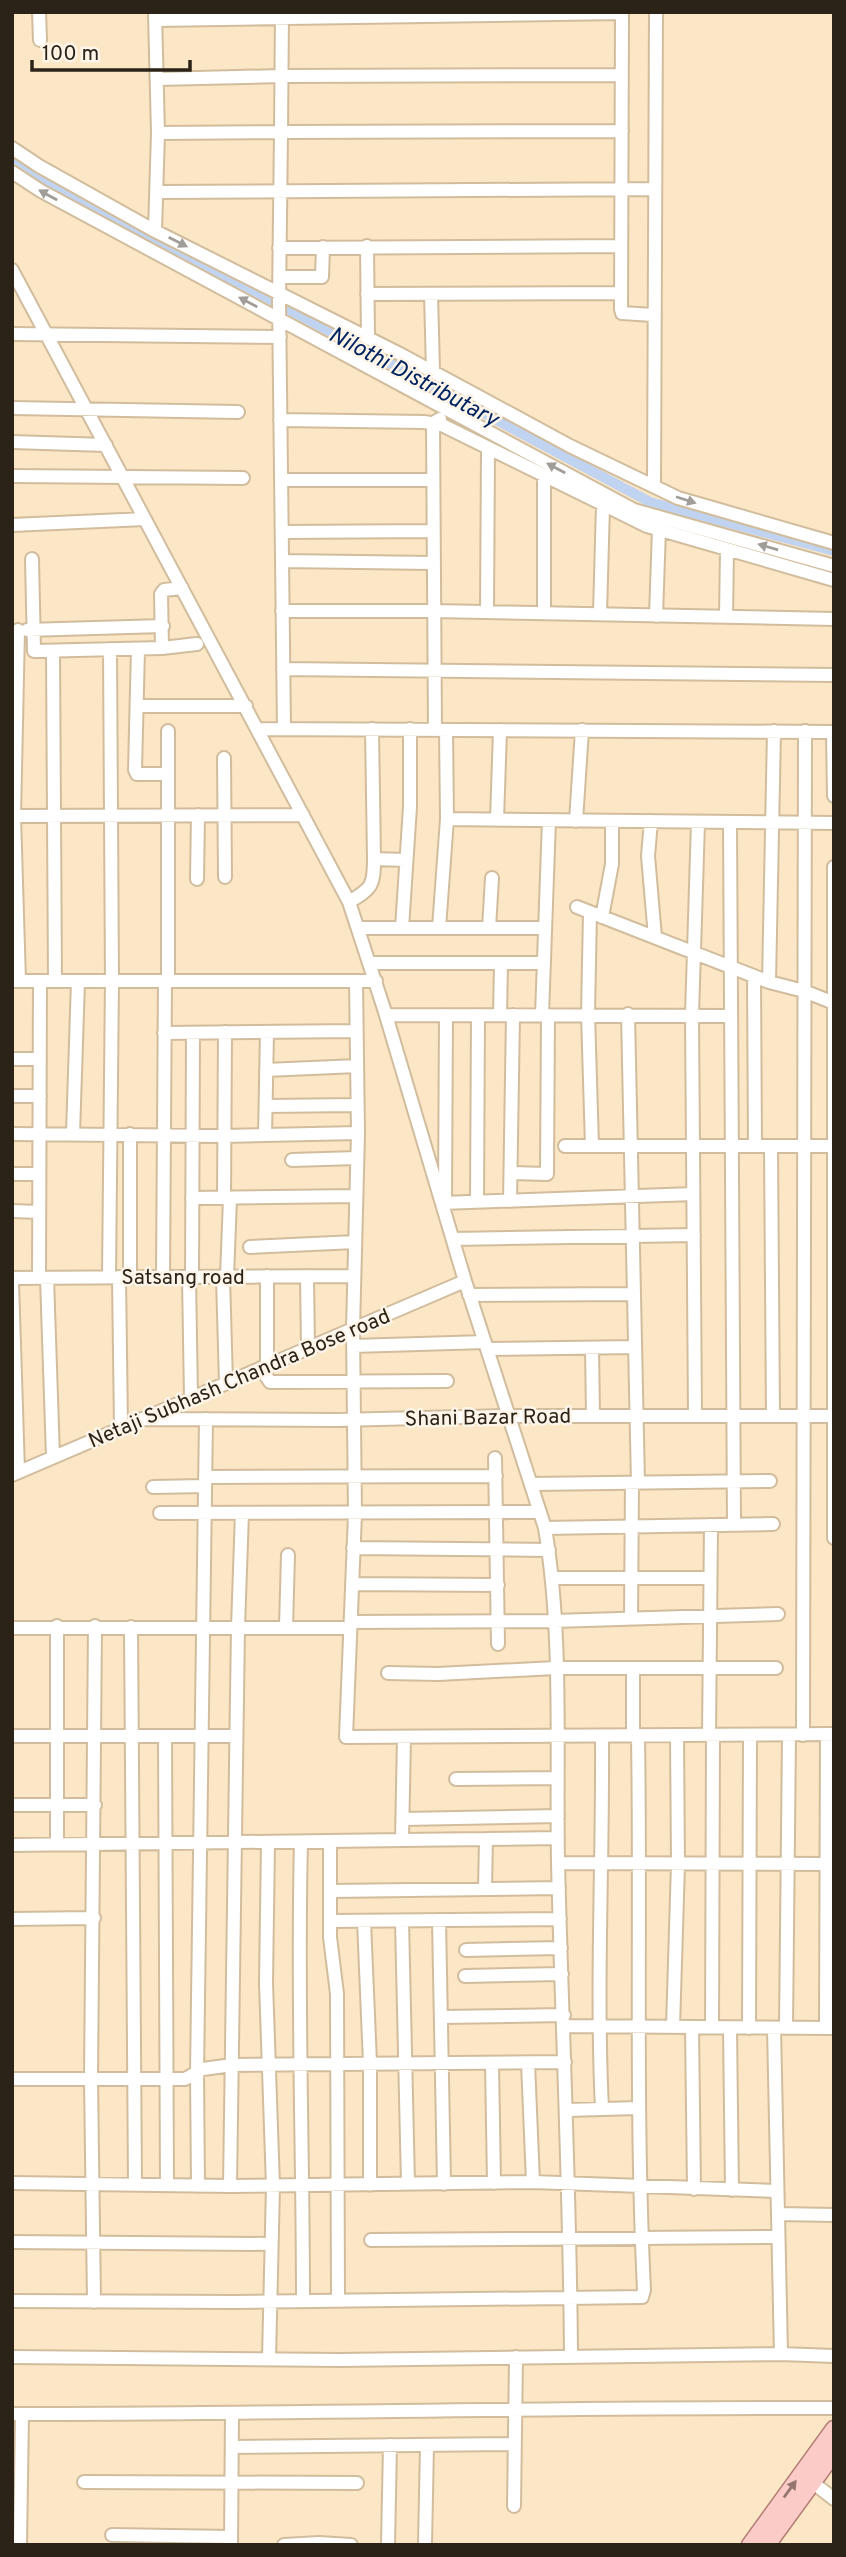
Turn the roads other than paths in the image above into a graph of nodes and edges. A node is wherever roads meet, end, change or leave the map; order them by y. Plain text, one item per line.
1 (39, 12) edge
2 (656, 12) edge
3 (622, 13) edge
4 (282, 15) edge
5 (155, 16) edge
6 (40, 40) dead end
7 (622, 75) junction
8 (282, 76) junction
9 (157, 79) junction
10 (622, 131) junction
11 (281, 132) junction
12 (158, 133) junction
13 (12, 148) edge
14 (12, 172) edge
15 (654, 189) junction
16 (622, 190) junction
17 (279, 191) junction
18 (157, 192) junction
19 (155, 231) junction
20 (367, 246) junction
21 (621, 246) junction
22 (323, 247) junction
23 (279, 248) junction
24 (12, 270) edge
25 (280, 277) junction
26 (620, 293) junction
27 (368, 294) junction
28 (431, 294) junction
29 (279, 306) junction
30 (653, 315) junction
31 (12, 334) edge
32 (46, 334) junction
33 (280, 337) junction
34 (368, 337) junction
35 (433, 371) junction
36 (12, 408) edge
37 (87, 410) junction
38 (238, 412) dead end
39 (454, 413) junction
40 (281, 420) junction
41 (433, 423) junction
42 (12, 442) edge
43 (106, 446) junction
44 (488, 449) junction
45 (12, 476) edge
46 (544, 476) junction
47 (123, 478) junction
48 (243, 478) dead end
49 (281, 480) junction
50 (433, 480) junction
51 (654, 486) junction
52 (603, 505) junction
53 (145, 519) junction
54 (12, 525) edge
55 (659, 529) junction
56 (433, 531) junction
57 (282, 532) junction
58 (834, 544) edge
59 (727, 550) junction
60 (32, 559) dead end
61 (282, 561) junction
62 (433, 563) junction
63 (834, 566) edge
64 (834, 580) edge
65 (182, 588) junction
66 (282, 611) junction
67 (434, 611) junction
68 (487, 612) junction
69 (544, 613) junction
70 (600, 614) junction
71 (656, 616) junction
72 (726, 617) junction
73 (834, 619) edge
74 (163, 626) junction
75 (15, 630) edge
76 (33, 630) junction
77 (197, 645) dead end
78 (162, 648) junction
79 (110, 649) junction
80 (138, 649) junction
81 (53, 651) junction
82 (283, 669) junction
83 (434, 670) junction
84 (834, 675) edge
85 (137, 706) junction
86 (246, 706) junction
87 (258, 729) junction
88 (284, 729) junction
89 (372, 729) junction
90 (410, 729) junction
91 (440, 730) junction
92 (500, 730) junction
93 (582, 730) junction
94 (168, 731) dead end
95 (774, 731) junction
96 (805, 731) junction
97 (833, 732) edge
98 (223, 758) dead end
99 (168, 774) junction
100 (834, 796) edge
101 (303, 815) junction
102 (13, 816) edge
103 (55, 816) junction
104 (110, 816) junction
105 (168, 816) junction
106 (198, 816) junction
107 (225, 816) junction
108 (447, 819) junction
109 (497, 820) junction
110 (549, 821) junction
111 (576, 821) junction
112 (612, 821) junction
113 (651, 821) junction
114 (698, 822) junction
115 (730, 822) junction
116 (772, 822) junction
117 (805, 822) junction
118 (834, 822) edge
119 (374, 859) junction
120 (406, 860) junction
121 (834, 867) edge
122 (225, 877) dead end
123 (492, 878) dead end
124 (197, 879) dead end
125 (349, 902) junction
126 (577, 907) dead end
127 (596, 914) junction
128 (359, 928) junction
129 (402, 928) junction
130 (439, 928) junction
131 (489, 928) junction
132 (545, 928) junction
133 (655, 937) junction
134 (695, 952) junction
135 (370, 963) junction
136 (501, 963) junction
137 (544, 963) junction
138 (731, 966) junction
139 (754, 976) junction
140 (111, 980) junction
141 (15, 981) edge
142 (40, 981) junction
143 (55, 981) junction
144 (78, 981) junction
145 (166, 981) junction
146 (356, 981) junction
147 (376, 981) junction
148 (769, 982) junction
149 (804, 991) junction
150 (833, 1003) edge
151 (588, 1014) junction
152 (628, 1014) junction
153 (446, 1015) junction
154 (478, 1015) junction
155 (506, 1015) junction
156 (545, 1015) junction
157 (692, 1015) junction
158 (387, 1016) junction
159 (731, 1016) junction
160 (356, 1031) junction
161 (193, 1032) junction
162 (225, 1032) junction
163 (267, 1032) junction
164 (164, 1033) junction
165 (12, 1059) edge
166 (40, 1059) junction
167 (357, 1066) junction
168 (266, 1070) junction
169 (12, 1096) edge
170 (40, 1096) junction
171 (357, 1105) junction
172 (266, 1106) junction
173 (358, 1133) junction
174 (12, 1134) edge
175 (39, 1134) junction
176 (73, 1134) junction
177 (110, 1134) junction
178 (130, 1134) junction
179 (162, 1134) junction
180 (192, 1135) junction
181 (265, 1135) junction
182 (223, 1136) junction
183 (565, 1146) dead end
184 (592, 1146) junction
185 (631, 1146) junction
186 (693, 1146) junction
187 (731, 1146) junction
188 (755, 1146) junction
189 (771, 1146) junction
190 (804, 1146) junction
191 (833, 1146) edge
192 (357, 1158) junction
193 (292, 1160) dead end
194 (511, 1173) junction
195 (12, 1174) edge
196 (39, 1174) junction
197 (693, 1194) junction
198 (356, 1196) junction
199 (632, 1196) junction
200 (192, 1198) junction
201 (227, 1198) junction
202 (510, 1200) junction
203 (477, 1202) junction
204 (443, 1203) junction
205 (12, 1211) edge
206 (39, 1212) junction
207 (694, 1235) junction
208 (633, 1236) junction
209 (453, 1239) junction
210 (355, 1242) junction
211 (250, 1247) dead end
212 (267, 1276) junction
213 (307, 1276) junction
214 (354, 1276) junction
215 (120, 1277) junction
216 (163, 1277) junction
217 (190, 1277) junction
218 (225, 1277) junction
219 (43, 1278) junction
220 (12, 1280) edge
221 (465, 1281) junction
222 (634, 1294) junction
223 (469, 1295) junction
224 (353, 1329) junction
225 (486, 1345) junction
226 (353, 1346) junction
227 (635, 1347) junction
228 (308, 1348) junction
229 (592, 1348) junction
230 (264, 1367) junction
231 (446, 1381) dead end
232 (354, 1382) junction
233 (226, 1383) junction
234 (191, 1398) junction
235 (508, 1416) junction
236 (593, 1416) junction
237 (636, 1416) junction
238 (695, 1416) junction
239 (734, 1416) junction
240 (773, 1416) junction
241 (804, 1416) junction
242 (833, 1416) edge
243 (142, 1419) junction
244 (206, 1419) junction
245 (354, 1419) junction
246 (121, 1428) junction
247 (53, 1457) junction
248 (495, 1458) dead end
249 (15, 1474) edge
250 (355, 1476) junction
251 (496, 1476) junction
252 (205, 1481) junction
253 (770, 1481) dead end
254 (736, 1482) junction
255 (635, 1483) junction
256 (531, 1484) junction
257 (153, 1487) dead end
258 (204, 1512) junction
259 (160, 1513) dead end
260 (242, 1513) junction
261 (496, 1513) junction
262 (540, 1513) junction
263 (355, 1514) junction
264 (773, 1524) dead end
265 (711, 1525) junction
266 (734, 1525) junction
267 (631, 1527) junction
268 (545, 1528) junction
269 (834, 1538) edge
270 (354, 1548) junction
271 (549, 1550) junction
272 (497, 1551) junction
273 (288, 1555) dead end
274 (552, 1578) junction
275 (632, 1578) junction
276 (710, 1578) junction
277 (352, 1584) junction
278 (498, 1585) junction
279 (778, 1614) dead end
280 (710, 1617) junction
281 (631, 1619) junction
282 (499, 1621) junction
283 (554, 1621) junction
284 (351, 1625) junction
285 (57, 1626) junction
286 (95, 1626) junction
287 (131, 1626) junction
288 (203, 1627) junction
289 (238, 1627) junction
290 (286, 1627) junction
291 (12, 1628) edge
292 (498, 1644) dead end
293 (555, 1668) junction
294 (633, 1668) junction
295 (776, 1668) dead end
296 (711, 1669) junction
297 (388, 1673) dead end
298 (750, 1735) junction
299 (789, 1735) junction
300 (803, 1735) junction
301 (830, 1735) edge
302 (12, 1736) edge
303 (56, 1736) junction
304 (94, 1736) junction
305 (130, 1736) junction
306 (165, 1736) junction
307 (201, 1736) junction
308 (236, 1736) junction
309 (636, 1736) junction
310 (677, 1736) junction
311 (711, 1736) junction
312 (404, 1737) junction
313 (556, 1737) junction
314 (603, 1737) junction
315 (557, 1778) junction
316 (456, 1779) dead end
317 (12, 1805) edge
318 (56, 1805) junction
319 (94, 1805) junction
320 (558, 1816) junction
321 (403, 1819) junction
322 (558, 1838) junction
323 (485, 1839) junction
324 (402, 1840) junction
325 (330, 1841) junction
326 (268, 1842) junction
327 (301, 1842) junction
328 (164, 1843) junction
329 (201, 1843) junction
330 (235, 1843) junction
331 (57, 1844) junction
332 (95, 1844) junction
333 (132, 1844) junction
334 (12, 1845) edge
335 (558, 1863) junction
336 (603, 1863) junction
337 (640, 1864) junction
338 (678, 1864) junction
339 (714, 1864) junction
340 (751, 1864) junction
341 (788, 1864) junction
342 (830, 1864) edge
343 (559, 1888) junction
344 (485, 1889) junction
345 (330, 1891) junction
346 (94, 1918) junction
347 (12, 1919) edge
348 (560, 1919) junction
349 (439, 1920) junction
350 (330, 1921) junction
351 (364, 1921) junction
352 (402, 1921) junction
353 (561, 1948) junction
354 (466, 1950) dead end
355 (562, 1974) junction
356 (465, 1976) dead end
357 (442, 2017) junction
358 (564, 2020) junction
359 (598, 2026) junction
360 (638, 2026) junction
361 (673, 2027) junction
362 (692, 2027) junction
363 (712, 2028) junction
364 (730, 2028) junction
365 (749, 2028) junction
366 (780, 2028) junction
367 (830, 2028) edge
368 (565, 2062) junction
369 (370, 2063) junction
370 (404, 2063) junction
371 (443, 2063) junction
372 (492, 2063) junction
373 (528, 2063) junction
374 (302, 2064) junction
375 (338, 2064) junction
376 (270, 2065) junction
377 (232, 2066) junction
378 (197, 2073) junction
379 (166, 2078) junction
380 (12, 2079) edge
381 (91, 2079) junction
382 (134, 2079) junction
383 (639, 2108) junction
384 (602, 2109) junction
385 (567, 2110) junction
386 (533, 2182) junction
387 (12, 2183) edge
388 (444, 2183) junction
389 (494, 2183) junction
390 (92, 2184) junction
391 (408, 2184) junction
392 (568, 2184) junction
393 (135, 2185) junction
394 (167, 2185) junction
395 (303, 2185) junction
396 (339, 2185) junction
397 (370, 2185) junction
398 (198, 2186) junction
399 (230, 2186) junction
400 (272, 2186) junction
401 (641, 2188) junction
402 (694, 2189) junction
403 (732, 2190) junction
404 (777, 2191) junction
405 (778, 2214) junction
406 (834, 2215) edge
407 (778, 2237) junction
408 (642, 2238) junction
409 (571, 2239) junction
410 (371, 2240) dead end
411 (12, 2242) edge
412 (93, 2242) junction
413 (271, 2244) junction
414 (571, 2297) junction
415 (12, 2301) edge
416 (303, 2301) junction
417 (338, 2301) junction
418 (94, 2302) junction
419 (269, 2302) junction
420 (781, 2354) junction
421 (571, 2356) junction
422 (834, 2356) edge
423 (12, 2357) edge
424 (516, 2357) junction
425 (269, 2359) junction
426 (515, 2408) junction
427 (834, 2408) edge
428 (232, 2413) junction
429 (17, 2414) edge
430 (834, 2429) edge
431 (515, 2444) junction
432 (390, 2445) junction
433 (427, 2445) junction
434 (232, 2447) junction
435 (834, 2453) edge
436 (84, 2482) dead end
437 (231, 2482) junction
438 (812, 2482) junction
439 (357, 2483) dead end
440 (834, 2498) edge
441 (514, 2506) dead end
442 (16, 2530) edge
443 (112, 2535) dead end
444 (231, 2541) edge
445 (319, 2544) edge
446 (20, 2545) edge
447 (284, 2545) edge
448 (351, 2545) edge
449 (388, 2545) edge
450 (425, 2545) edge
451 (750, 2545) edge
452 (767, 2545) edge

1 - 6 street
2 - 15 street
3 - 4 street
3 - 7 street
4 - 5 street
4 - 8 street
5 - 9 street
7 - 8 street
7 - 10 street
8 - 9 street
8 - 11 street
9 - 12 street
10 - 11 street
10 - 16 street
11 - 12 street
11 - 17 street
12 - 18 street
13 - 19 street
29 -> 14 street
15 - 16 street
15 - 30 street
16 - 17 street
16 - 21 street
17 - 18 street
17 - 23 street
18 - 19 street
19 -> 29 street
20 - 21 street
20 - 22 street
20 - 27 street
21 - 26 street
22 - 23 street
22 - 25 street
23 - 25 street
24 - 32 street
25 - 29 street
26 - 28 street
26 - 30 street
27 - 28 street
27 - 34 street
28 - 35 street
29 - 33 street
29 - 34 street
29 - 39 street
30 - 51 street
31 - 32 street
32 - 33 street
32 - 37 street
33 - 40 street
34 - 35 street
35 - 51 street
36 - 37 street
37 - 38 street
37 - 43 street
39 - 41 street
63 -> 39 street
40 - 41 street
40 - 49 street
41 - 44 street
41 - 50 street
42 - 43 street
43 - 47 street
44 - 46 street
44 - 68 street
45 - 47 street
46 - 52 street
46 - 69 street
47 - 48 street
47 - 53 street
49 - 50 street
49 - 57 street
50 - 56 street
51 -> 58 street
52 - 55 street
52 - 70 street
53 - 54 street
53 - 65 street
55 - 59 street
55 - 71 street
56 - 57 street
56 - 62 street
57 - 61 street
59 - 64 street
59 - 72 street
60 - 76 street
61 - 62 street
61 - 66 street
62 - 67 street
65 - 74 street
65 - 86 street
66 - 67 street
66 - 82 street
67 - 68 street
67 - 83 street
68 - 69 street
69 - 70 street
70 - 71 street
71 - 72 street
72 - 73 street
74 - 76 street
74 - 78 street
75 - 76 street
75 - 102 street
76 - 81 street
77 - 78 street
78 - 80 street
79 - 80 street
79 - 81 street
79 - 104 street
80 - 85 street
81 - 103 street
82 - 83 street
82 - 88 street
83 - 84 street
83 - 91 street
85 - 86 street
85 - 99 street
86 - 87 street
87 - 88 street
87 - 101 street
88 - 89 street
89 - 90 street
89 - 119 street
90 - 91 street
90 - 120 street
91 - 92 street
91 - 108 street
92 - 93 street
92 - 109 street
93 - 95 street
93 - 111 street
94 - 99 street
95 - 96 street
95 - 116 street
96 - 97 street
96 - 117 street
97 - 100 street
98 - 107 street
99 - 105 street
101 - 107 street
101 - 125 street
102 - 103 street
102 - 141 street
103 - 104 street
103 - 143 street
104 - 105 street
104 - 140 street
105 - 106 street
105 - 145 street
106 - 107 street
106 - 124 street
107 - 122 street
108 - 109 street
108 - 130 street
109 - 110 street
110 - 111 street
110 - 132 street
111 - 112 street
112 - 113 street
112 - 127 street
113 - 114 street
113 - 133 street
114 - 115 street
114 - 134 street
115 - 116 street
115 - 138 street
116 - 117 street
116 - 148 street
117 - 118 street
117 - 149 street
119 - 120 street
119 - 125 street
120 - 129 street
121 - 150 street
123 - 131 street
125 - 128 street
126 - 127 street
127 - 133 street
127 - 151 street
128 - 129 street
128 - 135 street
129 - 130 street
130 - 131 street
131 - 132 street
132 - 137 street
133 - 134 street
134 - 138 street
134 - 157 street
135 - 136 street
135 - 147 street
136 - 137 street
136 - 155 street
137 - 156 street
138 - 139 street
138 - 159 street
139 - 148 street
139 - 188 street
140 - 144 street
140 - 145 street
140 - 177 street
141 - 142 street
142 - 143 street
142 - 166 street
143 - 144 street
144 - 176 street
145 - 146 street
145 - 164 street
146 - 147 street
146 - 160 street
147 - 158 street
148 - 149 street
149 - 150 street
149 - 190 street
150 - 191 street
151 - 152 street
151 - 156 street
151 - 184 street
152 - 157 street
152 - 185 street
153 - 154 street
153 - 158 street
153 - 204 street
154 - 155 street
154 - 203 street
155 - 156 street
155 - 194 street
156 - 194 street
157 - 159 street
157 - 186 street
158 - 204 street
159 - 187 street
160 - 163 street
160 - 167 street
161 - 162 street
161 - 164 street
161 - 180 street
162 - 163 street
162 - 182 street
163 - 168 street
164 - 179 street
165 - 166 street
166 - 170 street
167 - 168 street
167 - 171 street
168 - 172 street
169 - 170 street
170 - 175 street
171 - 172 street
171 - 173 street
172 - 181 street
173 - 181 street
173 - 192 street
174 - 175 street
175 - 176 street
175 - 196 street
176 - 177 street
177 - 178 street
177 - 215 street
178 - 179 street
178 - 215 street
179 - 180 street
179 - 216 street
180 - 182 street
180 - 200 street
181 - 182 street
182 - 201 street
183 - 184 street
184 - 185 street
185 - 186 street
185 - 199 street
186 - 187 street
186 - 197 street
187 - 188 street
187 - 239 street
188 - 189 street
189 - 190 street
189 - 240 street
190 - 191 street
190 - 241 street
191 - 242 street
192 - 193 street
192 - 198 street
194 - 202 street
195 - 196 street
196 - 206 street
197 - 199 street
197 - 207 street
198 - 201 street
198 - 210 street
199 - 202 street
199 - 208 street
200 - 201 street
200 - 217 street
201 - 218 street
202 - 203 street
203 - 204 street
204 - 209 street
205 - 206 street
206 - 219 street
207 - 208 street
207 - 238 street
208 - 209 street
208 - 222 street
209 - 221 street
210 - 211 street
210 - 214 street
212 - 213 street, Satsang road
212 - 218 street, Satsang road
212 - 230 street
213 - 214 street, Satsang road
213 - 228 street
214 - 224 street
215 - 216 street, Satsang road
215 - 219 street, Satsang road
215 - 246 street
216 - 217 street, Satsang road
217 - 218 street, Satsang road
217 - 234 street
218 - 233 street
219 - 220 street, Satsang road
219 - 247 street
220 - 249 street
221 - 223 street
221 - 224 street, Netaji Subhash Chandra Bose road
222 - 223 street
222 - 227 street
223 - 225 street
224 - 226 street
224 - 228 street, Netaji Subhash Chandra Bose road
225 - 226 street
225 - 229 street
225 - 235 street
226 - 232 street
227 - 229 street
227 - 237 street
228 - 230 street, Netaji Subhash Chandra Bose road
229 - 236 street
230 - 232 street
230 - 233 street, Netaji Subhash Chandra Bose road
231 - 232 street
232 - 245 street
233 - 234 street, Netaji Subhash Chandra Bose road
234 - 243 street, Netaji Subhash Chandra Bose road
235 - 236 street, Shani Bazar Road
235 - 245 street, Shani Bazar Road
235 - 256 street
236 - 237 street, Shani Bazar Road
237 - 238 street, Shani Bazar Road
237 - 255 street
238 - 239 street, Shani Bazar Road
239 - 240 street, Shani Bazar Road
239 - 254 street
240 - 241 street, Shani Bazar Road
241 - 242 street, Shani Bazar Road
241 - 300 street
242 - 269 street
243 - 244 street, Shani Bazar Road
243 - 246 street, Netaji Subhash Chandra Bose road
244 - 245 street, Shani Bazar Road
244 - 252 street
245 - 250 street
246 - 247 street, Netaji Subhash Chandra Bose road
247 - 249 street, Netaji Subhash Chandra Bose road
248 - 251 street
250 - 251 street
250 - 252 street
250 - 263 street
251 - 261 street
252 - 257 street
252 - 258 street
253 - 254 street
254 - 255 street
254 - 266 street
255 - 256 street
255 - 267 street
256 - 262 street
258 - 259 street
258 - 260 street
258 - 288 street
260 - 263 street
260 - 289 street
261 - 262 street
261 - 263 street
261 - 272 street
262 - 268 street
263 - 270 street
264 - 266 street
265 - 266 street
265 - 267 street
265 - 276 street
267 - 268 street
267 - 275 street
268 - 271 street
270 - 272 street
270 - 277 street
271 - 272 street
271 - 274 street
272 - 278 street
273 - 290 street
274 - 275 street
274 - 283 street
275 - 276 street
275 - 281 street
276 - 280 street
277 - 278 street
277 - 284 street
278 - 282 street
279 - 280 street
280 - 281 street
280 - 296 street
281 - 283 street
282 - 283 street
282 - 284 street
282 - 292 street
283 - 293 street
284 - 290 street
284 - 312 street
285 - 286 street
285 - 291 street
285 - 303 street
286 - 287 street
286 - 304 street
287 - 288 street
287 - 305 street
288 - 289 street
288 - 307 street
289 - 290 street
289 - 308 street
293 - 294 street
293 - 297 street
293 - 313 street
294 - 296 street
294 - 309 street
295 - 296 street
296 - 311 street
298 - 299 street
298 - 311 street
298 - 340 street
299 - 300 street
299 - 341 street
300 - 301 street
301 - 342 street
302 - 303 street
303 - 304 street
303 - 318 street
304 - 305 street
304 - 319 street
305 - 306 street
305 - 333 street
306 - 307 street
306 - 328 street
307 - 308 street
307 - 329 street
308 - 330 street
309 - 310 street
309 - 314 street
309 - 337 street
310 - 311 street
310 - 338 street
311 - 339 street
312 - 313 street
312 - 321 street
313 - 314 street
313 - 315 street
314 - 336 street
315 - 316 street
315 - 320 street
317 - 318 street
318 - 319 street
318 - 331 street
319 - 332 street
320 - 321 street
320 - 322 street
321 - 324 street
322 - 323 street
322 - 335 street
323 - 324 street
323 - 344 street
324 - 325 street
325 - 327 street
325 - 345 street
326 - 327 street
326 - 330 street
326 - 376 street
327 - 374 street
328 - 329 street
328 - 333 street
328 - 379 street
329 - 330 street
329 - 378 street
330 - 377 street
331 - 332 street
331 - 334 street
332 - 333 street
332 - 346 street
333 - 382 street
335 - 336 street
335 - 343 street
336 - 337 street
336 - 359 street
337 - 338 street
337 - 360 street
338 - 339 street
338 - 361 street
339 - 340 street
339 - 363 street
340 - 341 street
340 - 365 street
341 - 342 street
341 - 366 street
342 - 367 street
343 - 344 street
343 - 348 street
344 - 345 street
345 - 350 street
346 - 347 street
346 - 381 street
348 - 349 street
348 - 353 street
349 - 352 street
349 - 357 street
350 - 351 street
350 - 375 street
351 - 352 street
351 - 369 street
352 - 370 street
353 - 354 street
353 - 355 street
355 - 356 street
355 - 358 street
357 - 358 street
357 - 371 street
358 - 359 street
358 - 368 street
359 - 360 street
359 - 384 street
360 - 361 street
360 - 383 street
361 - 362 street
362 - 363 street
362 - 402 street
363 - 364 street
364 - 365 street
364 - 403 street
365 - 366 street
366 - 367 street
366 - 404 street
368 - 373 street
368 - 385 street
369 - 370 street
369 - 375 street
369 - 397 street
370 - 371 street
370 - 391 street
371 - 372 street
371 - 388 street
372 - 373 street
372 - 389 street
373 - 386 street
374 - 375 street
374 - 376 street
374 - 395 street
375 - 396 street
376 - 377 street
376 - 400 street
377 - 378 street
377 - 399 street
378 - 379 street
378 - 398 street
379 - 382 street
379 - 394 street
380 - 381 street
381 - 382 street
381 - 390 street
382 - 393 street
383 - 384 street
383 - 401 street
384 - 385 street
385 - 392 street
386 - 389 street
386 - 392 street
387 - 390 street
388 - 389 street
388 - 391 street
390 - 393 street
390 - 412 street
391 - 397 street
392 - 401 street
392 - 409 street
393 - 394 street
394 - 398 street
395 - 396 street
395 - 400 street
395 - 416 street
396 - 397 street
396 - 417 street
398 - 399 street
399 - 400 street
400 - 413 street
401 - 402 street
401 - 408 street
402 - 403 street
403 - 404 street
404 - 405 street
405 - 406 street
405 - 407 street
407 - 408 street
407 - 420 street
408 - 409 street
408 - 414 street
409 - 410 street
409 - 414 street
411 - 412 street
412 - 413 street
412 - 418 street
413 - 419 street
414 - 417 street
414 - 421 street
415 - 418 street
416 - 417 street
416 - 419 street
418 - 419 street
419 - 425 street
420 - 421 street
420 - 422 street
421 - 424 street
423 - 425 street
424 - 425 street
424 - 426 street
426 - 427 street
426 - 428 street
426 - 431 street
428 - 429 street
428 - 434 street
429 - 442 street
451 -> 430 main road
431 - 433 street
431 - 441 street
432 - 433 street
432 - 434 street
432 - 449 street
433 - 450 street
434 - 437 street
435 - 438 main road
436 - 437 street
437 - 439 street
437 - 444 street
438 - 440 street
438 - 452 main road
442 - 446 street
443 - 444 street
445 - 447 street
445 - 448 street

